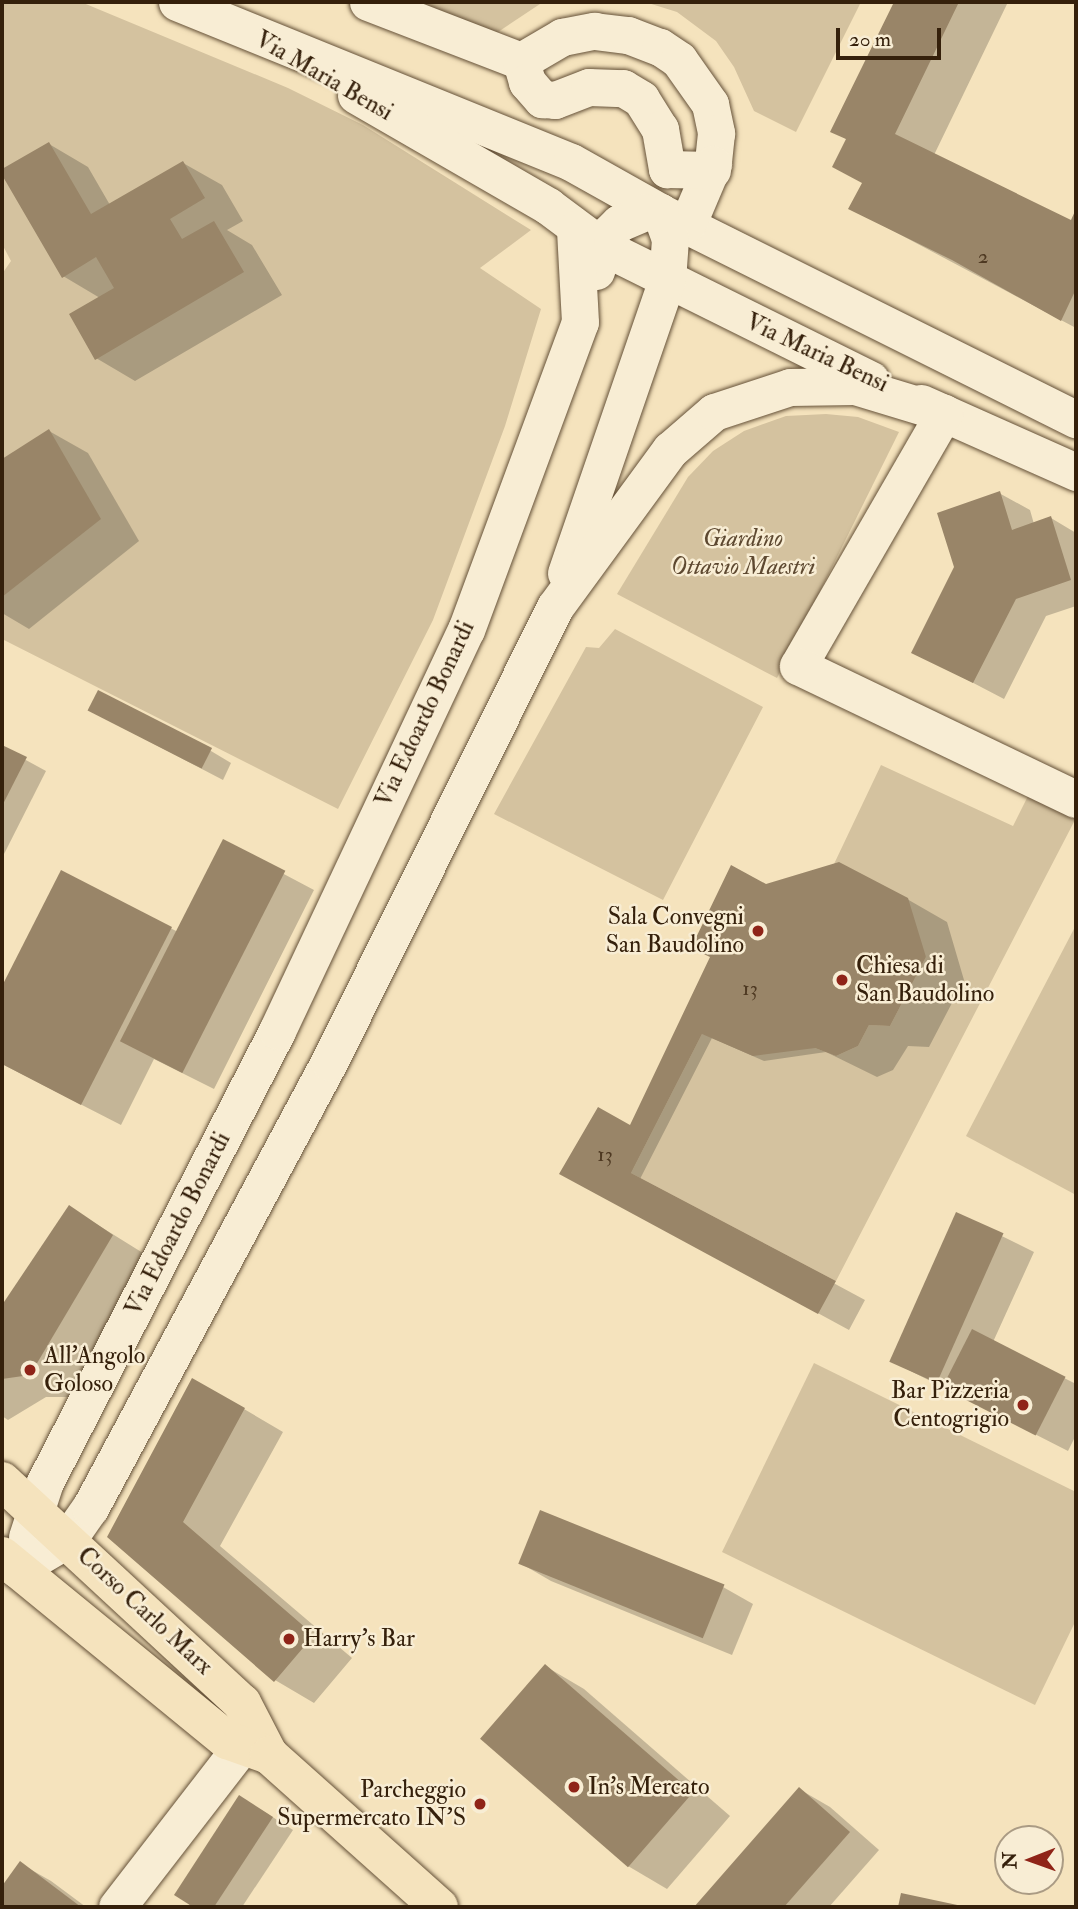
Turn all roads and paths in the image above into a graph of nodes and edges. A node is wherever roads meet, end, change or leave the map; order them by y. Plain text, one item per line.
1 (177, 2) edge
2 (368, 2) edge
3 (241, 27) junction
4 (520, 61) junction
5 (712, 170) junction
6 (674, 217) junction
7 (589, 238) junction
8 (667, 279) junction
9 (944, 413) junction
10 (1076, 419) edge
11 (1072, 459) edge
12 (555, 607) junction
13 (1076, 799) edge
14 (2, 1481) edge
15 (35, 1509) junction
16 (68, 1539) junction
17 (9, 1562) edge
18 (254, 1751) junction
19 (117, 1907) edge
20 (439, 1907) edge

1 - 3 street
2 - 4 street
3 - 6 street, Via Maria Bensi
3 - 7 street, Via Maria Bensi
4 - 5 street
4 - 5 street
5 - 6 street
6 - 7 street
6 - 8 street
6 - 10 street, Via Maria Bensi
7 - 8 street, Via Maria Bensi
7 - 15 street, Via Edoardo Bonardi
8 - 9 street, Via Maria Bensi
8 - 12 street
9 - 11 street, Via Maria Bensi
9 - 12 street
9 - 13 street
12 - 16 street
14 - 15 main road, Corso Carlo Marx
15 - 16 main road, Corso Carlo Marx
15 - 17 street, Via Edoardo Bonardi
16 - 17 street
16 - 18 main road, Corso Carlo Marx
17 - 18 main road, Corso Carlo Marx
18 - 19 street
18 - 20 main road, Corso Carlo Marx

